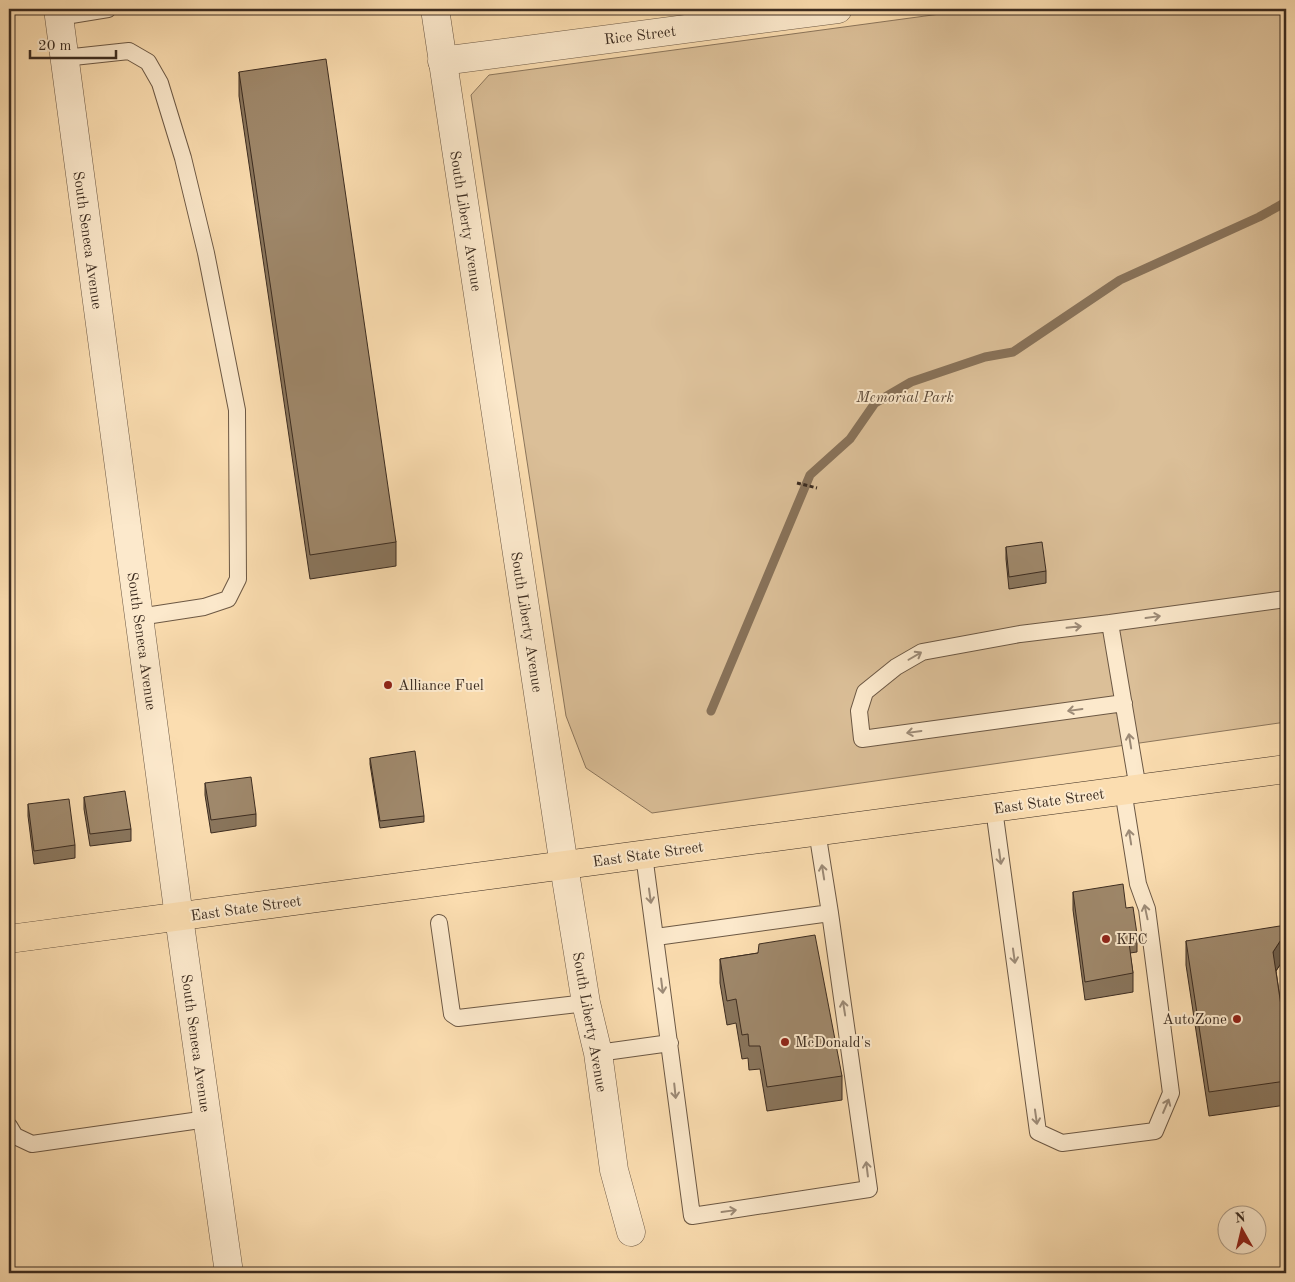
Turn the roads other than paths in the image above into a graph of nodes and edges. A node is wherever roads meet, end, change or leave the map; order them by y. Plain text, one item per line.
1 (108, 9) edge
2 (435, 9) edge
3 (838, 9) edge
4 (58, 13) edge
5 (64, 58) junction
6 (442, 61) junction
7 (1286, 599) edge
8 (139, 617) junction
9 (1110, 623) junction
10 (1124, 703) junction
11 (1286, 769) edge
12 (1131, 790) junction
13 (994, 809) junction
14 (817, 832) junction
15 (644, 855) junction
16 (564, 866) junction
17 (830, 913) junction
18 (178, 917) junction
19 (439, 923) dead end
20 (656, 937) junction
21 (9, 940) edge
22 (586, 1003) junction
23 (670, 1043) junction
24 (598, 1053) junction
25 (207, 1119) junction
26 (9, 1126) edge
27 (32, 1144) junction
28 (9, 1146) edge
29 (630, 1232) dead end
30 (230, 1273) edge

1 - 4 lane
2 - 6 street, South Liberty Avenue
3 - 6 street, Rice Street
4 - 5 street, South Seneca Avenue
5 - 8 street, South Seneca Avenue
5 - 8 lane
6 - 16 street, South Liberty Avenue
9 -> 7 lane
8 - 18 street, South Seneca Avenue
9 - 10 lane
10 -> 9 lane
12 -> 10 lane
11 - 12 highway, East State Street
12 - 13 highway, East State Street
13 -> 12 lane
13 - 14 highway, East State Street
14 - 15 highway, East State Street
17 -> 14 lane
15 - 16 highway, East State Street
15 -> 20 lane
16 - 18 highway, East State Street
16 - 22 street, South Liberty Avenue
17 - 20 lane
23 -> 17 lane
18 - 21 highway, East State Street
18 - 25 street, South Seneca Avenue
19 - 22 lane
20 -> 23 lane
22 - 24 street, South Liberty Avenue
23 - 24 lane
24 - 29 street, South Liberty Avenue
25 - 27 lane
25 - 30 street, South Seneca Avenue
26 - 27 lane
27 - 28 lane

